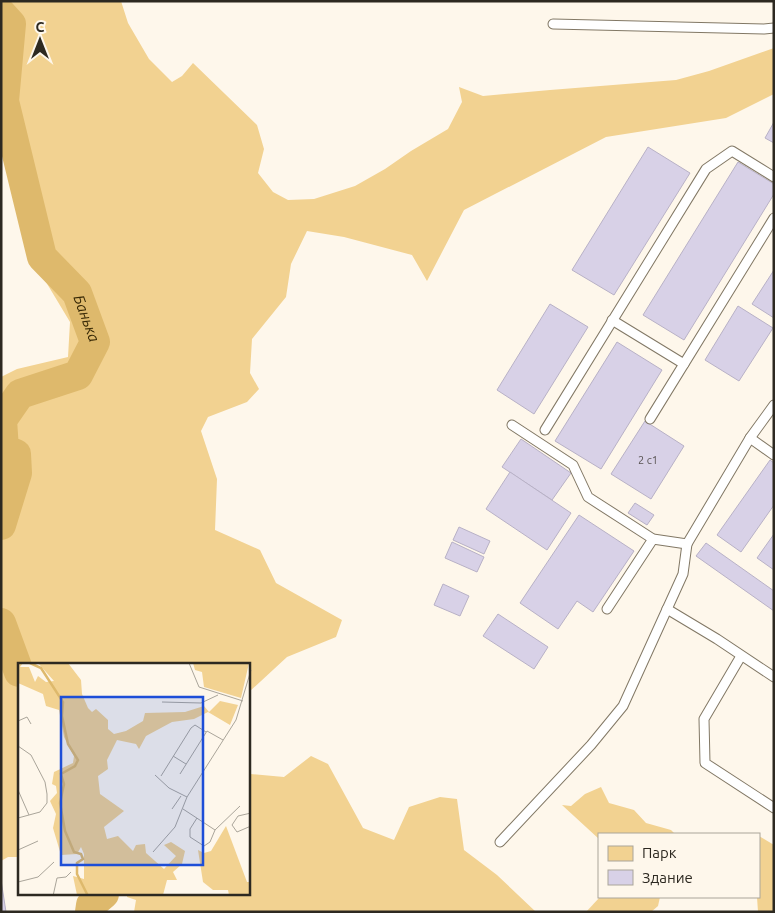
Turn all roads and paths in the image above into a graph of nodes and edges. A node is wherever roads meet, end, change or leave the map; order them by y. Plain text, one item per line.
1 (553, 24) dead end
2 (774, 28) edge
3 (774, 177) edge
4 (774, 218) edge
5 (612, 320) junction
6 (684, 364) junction
7 (774, 405) edge
8 (650, 419) dead end
9 (512, 425) dead end
10 (545, 430) dead end
11 (750, 438) junction
12 (774, 455) edge
13 (653, 539) junction
14 (687, 544) junction
15 (606, 609) dead end
16 (667, 609) junction
17 (741, 656) junction
18 (774, 677) edge
19 (774, 808) edge
20 (500, 842) dead end

1 - 2 lane
3 - 5 lane
4 - 6 lane
5 - 6 lane
5 - 10 lane
6 - 8 lane
7 - 11 lane
9 - 13 lane
11 - 12 lane
11 - 14 lane
13 - 14 lane
13 - 15 lane
14 - 16 lane
16 - 17 lane
16 - 20 lane
17 - 18 lane
17 - 19 lane

